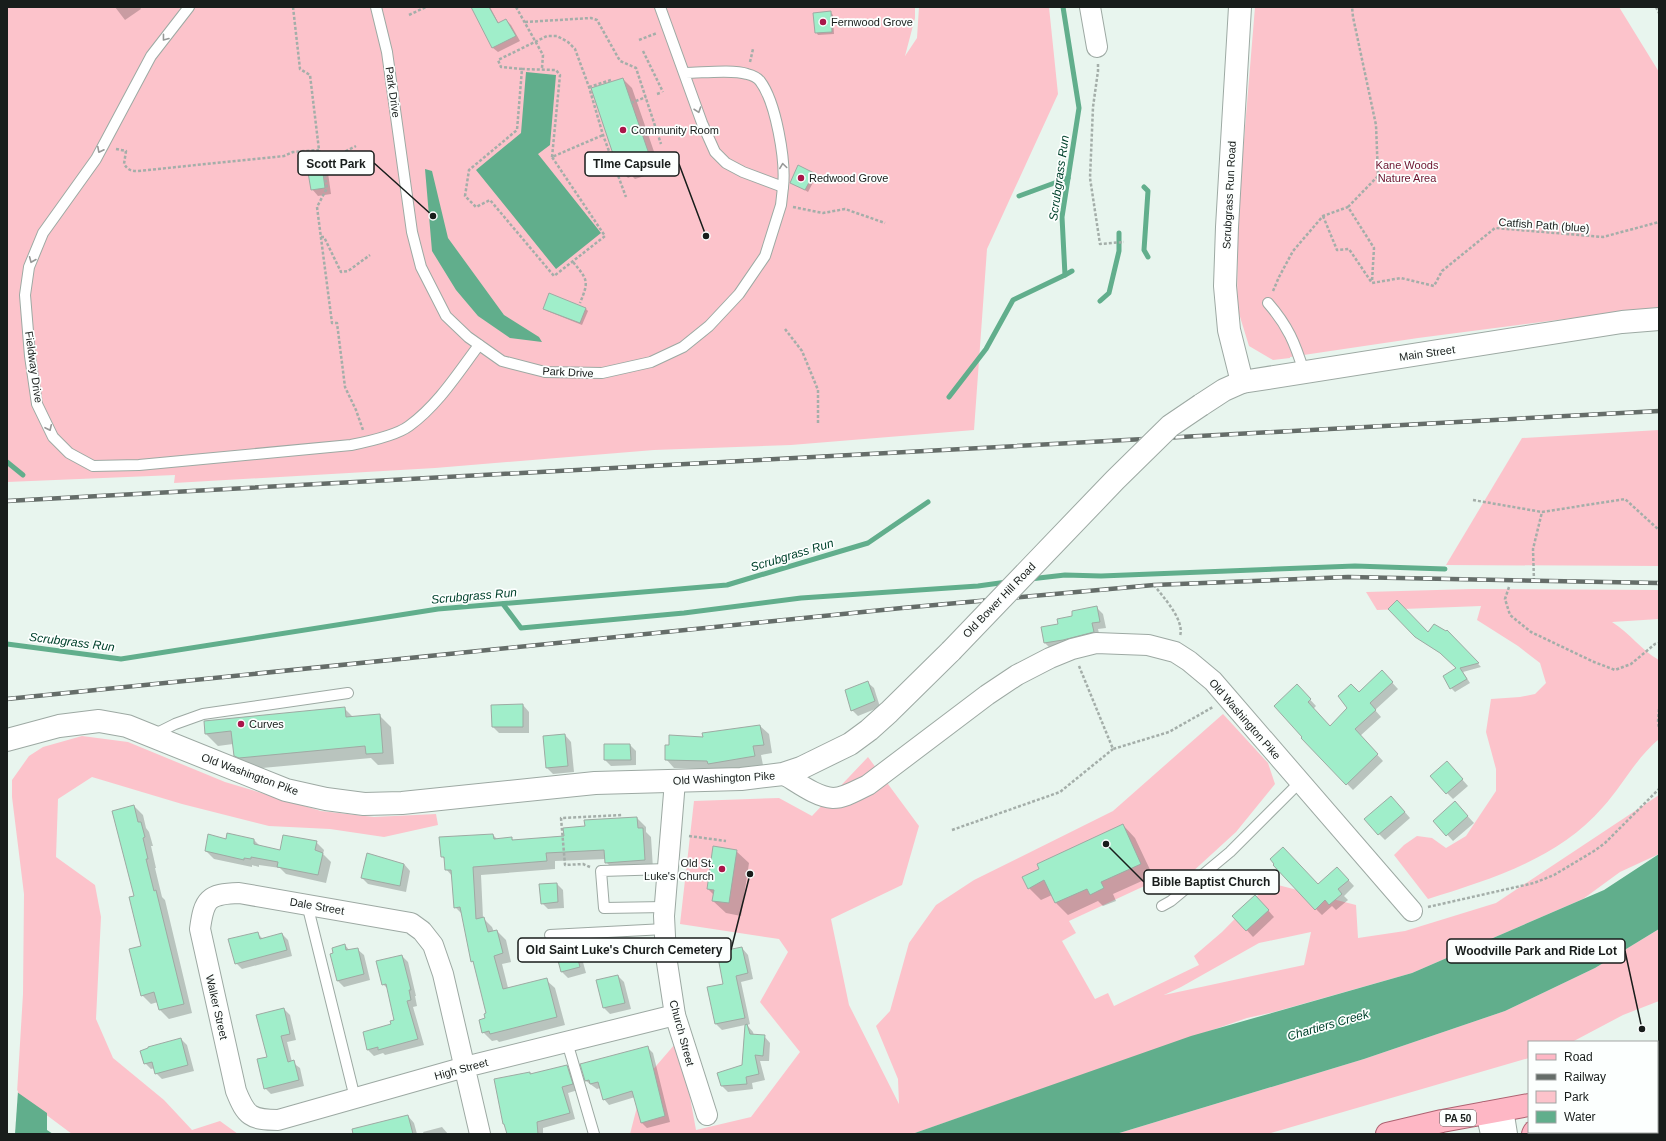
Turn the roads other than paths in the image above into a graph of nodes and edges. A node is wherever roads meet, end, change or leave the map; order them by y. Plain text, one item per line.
1 (189, 7) edge
2 (376, 7) edge
3 (660, 7) edge
4 (1090, 7) edge
5 (1240, 7) edge
6 (1097, 47) road end
7 (686, 73) junction
8 (783, 187) junction
9 (1268, 303) road end
10 (1659, 319) edge
11 (479, 345) junction
12 (1304, 372) junction
13 (1242, 382) junction
14 (1202, 405) joint
15 (348, 693) dead end
16 (151, 735) junction
17 (7, 740) edge
18 (783, 774) junction
19 (675, 781) junction
20 (1300, 782) junction
21 (668, 869) junction
22 (209, 899) joint
23 (307, 904) junction
24 (1162, 906) dead end
25 (665, 907) junction
26 (1412, 911) road end
27 (665, 929) junction
28 (550, 935) dead end
29 (675, 1015) junction
30 (567, 1042) junction
31 (465, 1067) junction
32 (355, 1098) junction
33 (1528, 1105) edge
34 (1495, 1111) junction
35 (248, 1115) joint
36 (707, 1115) dead end
37 (1426, 1130) edge
38 (480, 1134) edge
39 (594, 1134) edge
40 (1387, 1134) edge
41 (1491, 1134) edge
42 (1507, 1134) edge

1 -> 11 lane, Fieldway Drive
2 - 11 lane, Park Drive
3 - 7 lane
4 - 6 street
5 - 13 street, Scrubgrass Run Road
7 -> 8 lane
8 -> 7 lane, Park Drive
8 - 11 lane, Park Drive
9 - 12 lane
10 - 12 street, Main Street
12 - 13 street, Main Street
13 - 14 street, Main Street
14 - 18 street, Old Bower Hill Road, bridge
15 - 16 lane
16 - 17 street, Old Washington Pike
16 - 19 street, Old Washington Pike
18 - 19 street, Old Washington Pike
18 - 20 street, Old Washington Pike
19 - 21 street, Church Street
20 - 24 lane
20 - 26 street, Old Washington Pike
21 - 25 street, Church Street
21 - 25 lane
22 - 23 street, Dale Street
22 - 35 street, Walker Street
23 - 31 street, Dale Street
23 - 32 lane
25 - 27 street, Church Street
27 - 28 lane
27 - 29 street, Church Street
29 - 30 street, High Street
29 - 36 street, Church Street
30 - 31 street, High Street
30 - 39 lane
31 - 32 street, High Street
31 - 38 street
32 - 35 street, High Street
33 - 34 main road, PA 50
34 - 37 main road, PA 50
34 - 41 street
34 - 42 street
37 - 40 main road, PA 50

